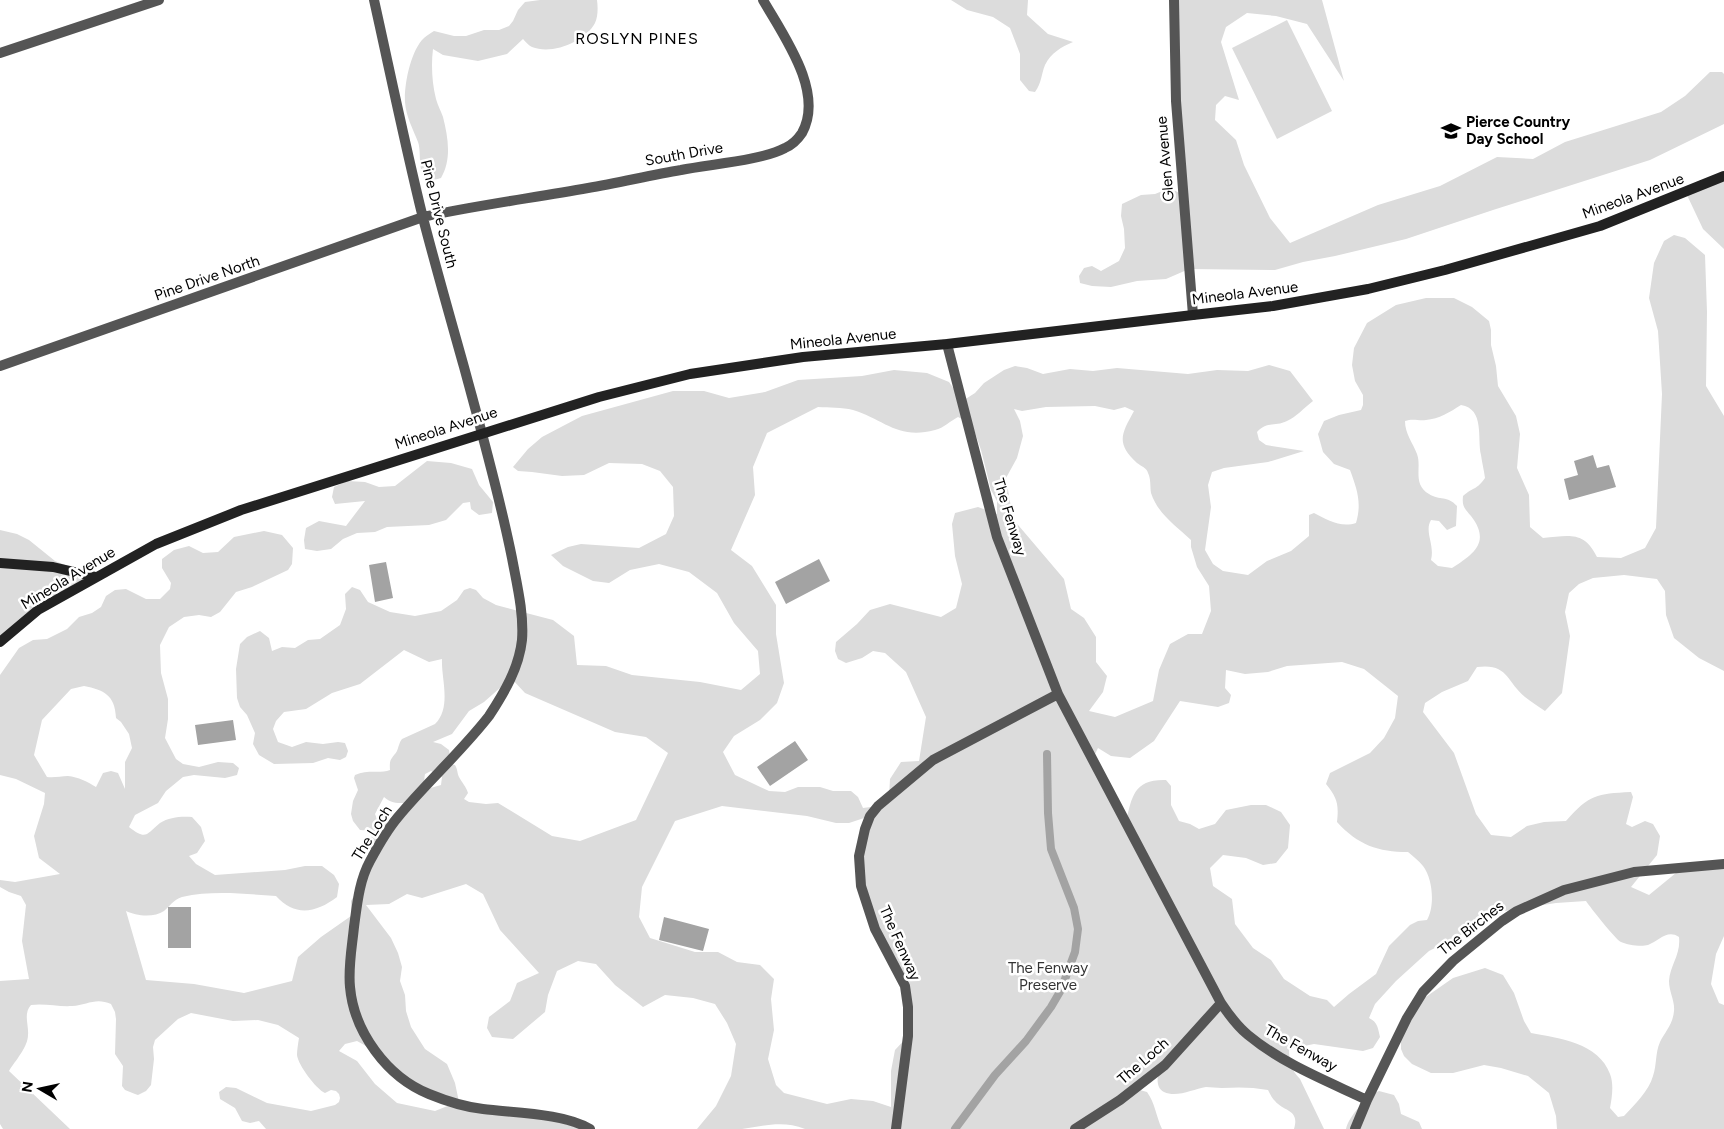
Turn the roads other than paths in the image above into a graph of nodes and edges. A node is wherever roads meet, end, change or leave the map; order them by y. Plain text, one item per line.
1 (159, 0) edge
2 (374, 0) edge
3 (763, 0) edge
4 (1174, 0) edge
5 (0, 53) edge
6 (1724, 176) edge
7 (423, 217) junction
8 (1192, 316) junction
9 (947, 344) junction
10 (0, 366) edge
11 (482, 433) junction
12 (0, 563) edge
13 (96, 577) junction
14 (0, 642) edge
15 (1058, 694) junction
16 (1724, 864) edge
17 (1221, 1003) junction
18 (1367, 1100) junction
19 (590, 1129) edge
20 (896, 1129) edge
21 (1075, 1129) edge
22 (1355, 1129) edge

1 - 5 street
2 - 7 street, Pine Drive South
3 - 7 street, South Drive
4 - 8 street, Glen Avenue
6 - 8 main road, Mineola Avenue
7 - 10 street, Pine Drive North
7 - 11 street, Pine Drive South
8 - 9 main road, Mineola Avenue
9 - 11 main road, Mineola Avenue
9 - 15 street, The Fenway
11 - 13 main road, Mineola Avenue
11 - 19 street, The Loch
12 - 13 main road
13 - 14 main road, Mineola Avenue
15 - 17 street, The Fenway
15 - 20 street, The Fenway
16 - 18 street, The Birches
17 - 18 street, The Fenway
17 - 21 street, The Loch
18 - 22 street, The Birches

